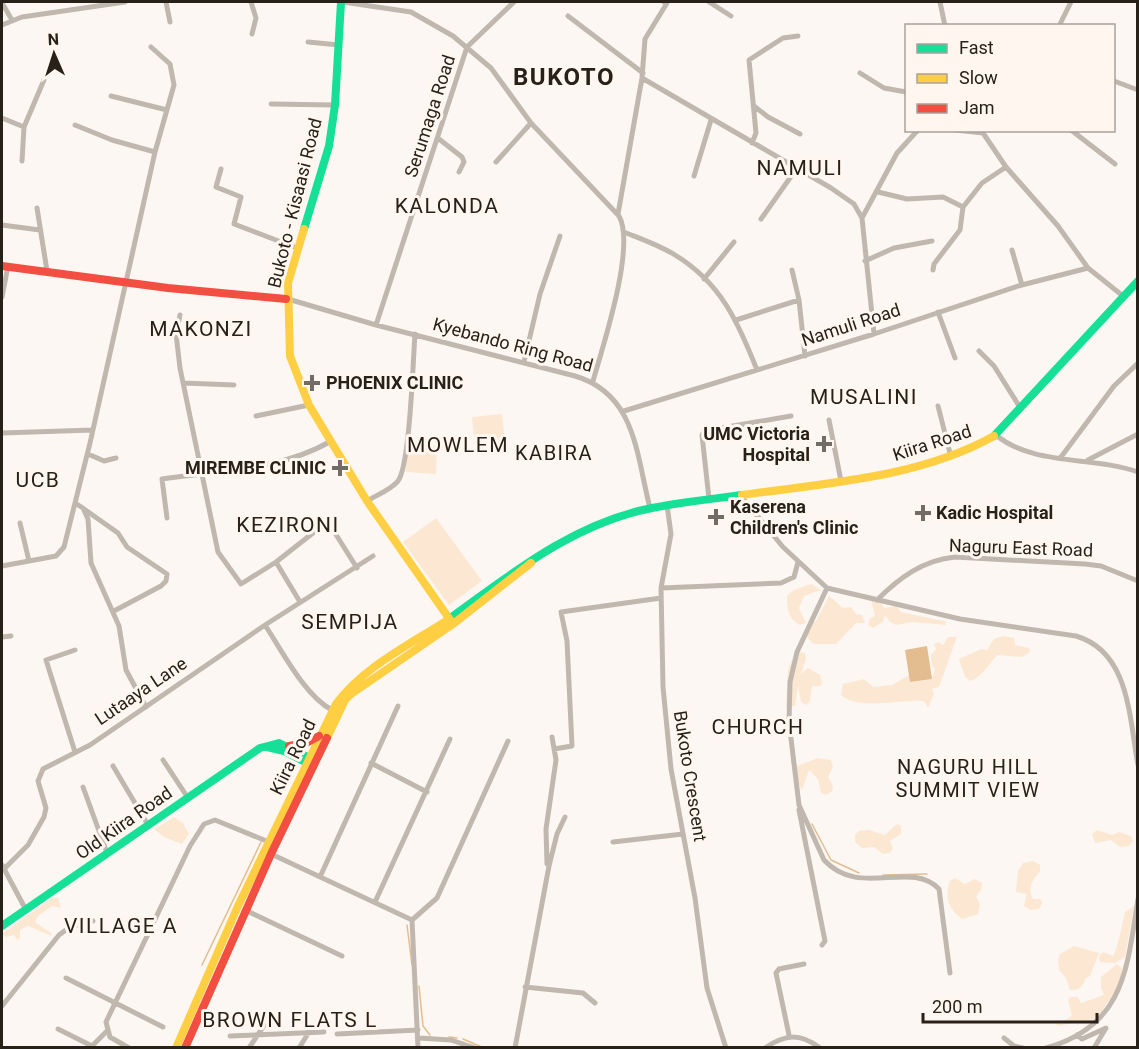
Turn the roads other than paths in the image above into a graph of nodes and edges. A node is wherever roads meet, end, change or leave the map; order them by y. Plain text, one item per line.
1 (124, 2) edge
2 (166, 2) edge
3 (251, 2) edge
4 (342, 2) edge
5 (514, 2) edge
6 (666, 2) edge
7 (710, 2) edge
8 (940, 2) edge
9 (1071, 2) edge
10 (2, 3) edge
11 (107, 3) edge
12 (568, 16) dead end
13 (731, 16) dead end
14 (12, 20) junction
15 (170, 22) dead end
16 (945, 24) edge
17 (1060, 24) edge
18 (2, 25) edge
19 (252, 34) dead end
20 (798, 36) dead end
21 (308, 42) dead end
22 (339, 45) junction
23 (151, 47) dead end
24 (467, 47) junction
25 (860, 73) dead end
26 (643, 76) junction
27 (44, 81) dead end
28 (1115, 82) edge
29 (1137, 90) edge
30 (905, 92) edge
31 (111, 96) dead end
32 (271, 104) dead end
33 (335, 105) junction
34 (754, 106) junction
35 (167, 110) junction
36 (2, 118) edge
37 (711, 120) junction
38 (531, 123) junction
39 (75, 125) dead end
40 (24, 127) junction
41 (917, 132) edge
42 (982, 132) edge
43 (1074, 132) edge
44 (800, 134) dead end
45 (439, 139) junction
46 (753, 144) junction
47 (154, 152) junction
48 (22, 161) dead end
49 (496, 162) dead end
50 (1115, 164) dead end
51 (1006, 166) junction
52 (797, 168) junction
53 (221, 169) dead end
54 (459, 172) dead end
55 (694, 176) dead end
56 (876, 195) junction
57 (963, 207) junction
58 (37, 208) dead end
59 (618, 214) junction
60 (862, 218) junction
61 (761, 219) dead end
62 (2, 225) edge
63 (40, 230) junction
64 (624, 232) junction
65 (560, 236) dead end
66 (932, 241) dead end
67 (734, 242) dead end
68 (297, 248) junction
69 (1012, 250) dead end
70 (865, 261) junction
71 (5, 266) edge
72 (1088, 268) junction
73 (792, 270) dead end
74 (933, 270) dead end
75 (47, 272) junction
76 (704, 279) junction
77 (1137, 281) edge
78 (125, 282) junction
79 (1022, 285) junction
80 (1123, 296) junction
81 (2, 297) edge
82 (286, 299) junction
83 (799, 300) junction
84 (938, 312) junction
85 (180, 315) dead end
86 (736, 320) junction
87 (376, 325) junction
88 (415, 334) junction
89 (874, 334) junction
90 (979, 351) dead end
91 (805, 356) junction
92 (955, 358) dead end
93 (524, 362) junction
94 (1137, 363) edge
95 (757, 370) junction
96 (593, 381) junction
97 (183, 383) junction
98 (234, 385) dead end
99 (309, 405) junction
100 (938, 406) dead end
101 (1021, 409) junction
102 (624, 411) junction
103 (256, 416) dead end
104 (791, 416) dead end
105 (829, 420) dead end
106 (93, 430) junction
107 (2, 432) edge
108 (1137, 434) edge
109 (996, 435) junction
110 (331, 441) junction
111 (87, 454) junction
112 (951, 457) junction
113 (1061, 457) junction
114 (116, 459) dead end
115 (1086, 460) junction
116 (1137, 472) edge
117 (200, 474) junction
118 (841, 481) junction
119 (740, 495) junction
120 (706, 499) junction
121 (367, 501) junction
122 (75, 503) junction
123 (667, 505) junction
124 (653, 507) junction
125 (83, 508) junction
126 (166, 518) dead end
127 (20, 523) dead end
128 (313, 533) dead end
129 (335, 533) dead end
130 (373, 556) dead end
131 (29, 561) junction
132 (276, 562) junction
133 (798, 562) junction
134 (2, 566) edge
135 (357, 568) junction
136 (1137, 580) edge
137 (661, 588) junction
138 (827, 588) junction
139 (661, 598) junction
140 (878, 600) junction
141 (300, 602) junction
142 (114, 611) junction
143 (451, 622) junction
144 (265, 625) junction
145 (11, 636) dead end
146 (2, 637) edge
147 (75, 650) dead end
148 (398, 706) dead end
149 (146, 707) junction
150 (332, 711) junction
151 (319, 736) junction
152 (552, 737) dead end
153 (450, 739) dead end
154 (508, 741) dead end
155 (265, 746) junction
156 (288, 746) junction
157 (554, 749) junction
158 (75, 752) junction
159 (163, 760) dead end
160 (311, 762) junction
161 (371, 763) junction
162 (1137, 765) edge
163 (113, 766) dead end
164 (83, 787) dead end
165 (427, 792) junction
166 (188, 798) junction
167 (799, 805) junction
168 (565, 817) dead end
169 (148, 825) junction
170 (683, 834) junction
171 (269, 842) junction
172 (613, 842) dead end
173 (268, 852) junction
174 (107, 854) junction
175 (3, 867) edge
176 (547, 874) junction
177 (320, 877) junction
178 (1137, 899) edge
179 (375, 902) junction
180 (26, 910) junction
181 (246, 910) junction
182 (412, 920) junction
183 (93, 921) dead end
184 (2, 926) edge
185 (822, 945) dead end
186 (342, 956) dead end
187 (804, 964) dead end
188 (950, 973) dead end
189 (66, 978) dead end
190 (525, 987) junction
191 (114, 1002) junction
192 (595, 1003) dead end
193 (2, 1006) edge
194 (265, 1024) dead end
195 (163, 1027) dead end
196 (58, 1029) dead end
197 (418, 1030) junction
198 (107, 1031) junction
199 (309, 1032) junction
200 (324, 1032) dead end
201 (337, 1034) dead end
202 (255, 1035) junction
203 (789, 1035) junction
204 (1077, 1035) junction
205 (230, 1036) dead end
206 (419, 1038) junction
207 (1004, 1038) dead end
208 (129, 1047) edge
209 (176, 1047) edge
210 (185, 1047) edge
211 (249, 1047) edge
212 (299, 1047) edge
213 (418, 1047) edge
214 (475, 1047) edge
215 (515, 1047) edge
216 (726, 1047) edge
217 (765, 1047) edge
218 (820, 1047) edge
219 (1023, 1047) edge
220 (1046, 1047) edge
221 (1094, 1047) edge

1 - 11 street
2 - 15 street
3 - 19 street
4 - 22 main road, Bukoto - Kisaasi Road
4 - 24 street
5 - 24 street, Serumaga Road
6 - 26 street
7 - 13 street
8 - 16 street
9 - 17 street
10 - 14 street
11 - 14 street
12 - 26 street
14 - 18 street
20 - 34 street
21 - 22 street
22 - 33 main road, Bukoto - Kisaasi Road
23 - 35 street
24 - 38 street
24 - 45 street, Serumaga Road
25 - 30 street
26 - 37 street
26 - 46 street
26 - 59 street
27 - 40 street
28 - 29 street
31 - 35 street
32 - 33 street
33 - 68 main road, Bukoto - Kisaasi Road
34 - 44 street
34 - 46 street
35 - 47 street
36 - 40 street
37 - 46 street
37 - 55 street
38 - 49 street
38 - 59 street
39 - 47 street
40 - 48 street
41 - 56 street
42 - 51 street
43 - 50 street
45 - 54 street
45 - 87 street, Serumaga Road
46 - 52 street
47 - 78 street
51 - 57 street
51 - 72 street
52 - 60 street
52 - 61 street
53 - 68 street
56 - 57 street
56 - 60 street
57 - 74 street
58 - 63 street
59 - 64 street
60 - 70 street
62 - 63 street
63 - 75 street
64 - 76 street
64 - 96 street
65 - 93 street
66 - 70 street
67 - 76 street
68 - 82 main road, Bukoto - Kisaasi Road
69 - 79 street
70 - 89 street
71 - 75 main road
71 - 81 street
72 - 79 street, Namuli Road
72 - 80 street
73 - 83 street
75 - 78 main road
76 - 86 street
77 - 80 main road, Kiira Road
78 - 82 main road
78 - 106 street
79 - 84 street, Namuli Road
80 - 101 main road, Kiira Road
82 - 87 street, Kyebando Ring Road
82 - 99 main road, Bukoto - Kisaasi Road
83 - 86 street
83 - 91 street
84 - 89 street, Namuli Road
84 - 92 street
85 - 97 street
86 - 95 street
87 - 88 street, Kyebando Ring Road
88 - 93 street, Kyebando Ring Road
88 - 121 street
89 - 91 street, Namuli Road
90 - 101 street
91 - 95 street, Namuli Road
93 - 96 street, Kyebando Ring Road
94 - 113 street
95 - 102 street, Namuli Road
96 - 102 street, Kyebando Ring Road
97 - 98 street
97 - 117 street
99 - 103 street
99 - 110 main road, Bukoto - Kisaasi Road
100 - 112 street
101 - 109 main road, Kiira Road
102 - 124 street, Kyebando Ring Road
104 - 120 street
105 - 118 street
106 - 107 street
106 - 111 street
108 - 115 street
109 - 112 main road, Kiira Road
109 - 113 street
110 - 117 street
110 - 121 main road, Bukoto - Kisaasi Road
111 - 114 street
111 - 122 street
112 - 118 main road, Kiira Road
113 - 115 street
115 - 116 street
117 - 126 street
117 - 132 street
118 - 119 main road, Kiira Road
119 - 120 main road, Kiira Road
119 - 133 street
120 - 123 main road, Kiira Road
121 - 143 main road, Bukoto - Kisaasi Road
122 - 125 street
122 - 131 street
123 - 124 main road, Kiira Road
123 - 137 street, Bukoto Crescent
124 - 143 main road, Kiira Road
125 - 142 street
125 - 142 street
127 - 131 street
128 - 132 street
129 - 135 street
130 - 135 street, Lutaaya Lane
131 - 134 street
132 - 141 street
133 - 137 street
133 - 138 street
135 - 141 street, Lutaaya Lane
136 - 140 street, Naguru East Road
137 - 139 street, Bukoto Crescent
138 - 140 street
138 - 167 street
139 - 157 street
139 - 170 street, Bukoto Crescent
140 - 162 street
141 - 144 street, Lutaaya Lane
142 - 149 street
143 - 150 main road, Kiira Road
143 - 160 main road, Kiira Road
144 - 149 street, Lutaaya Lane
144 - 150 street
145 - 146 street
147 - 158 street
148 - 161 street
149 - 158 street, Lutaaya Lane
150 - 151 main road, Kiira Road
151 - 156 main road
151 - 160 main road, Kiira Road
152 - 157 street
153 - 165 street
154 - 182 street
155 - 156 main road
155 - 160 main road
155 - 166 main road, Old Kiira Road
156 - 160 main road
157 - 176 street
158 - 175 street, Lutaaya Lane
159 - 166 street
160 - 171 main road, Kiira Road
160 - 173 main road, Kiira Road
161 - 165 street
161 - 177 street
163 - 169 street
164 - 174 street
165 - 179 street
166 - 169 main road, Old Kiira Road
167 - 185 street
167 - 188 street
168 - 176 street
169 - 174 main road, Old Kiira Road
170 - 172 street
170 - 216 street, Bukoto Crescent
171 - 173 main road, Kiira Road
171 - 191 street
173 - 177 street
173 - 181 main road, Kiira Road
173 - 209 main road, Kiira Road
174 - 180 main road, Old Kiira Road
175 - 180 street
176 - 190 street
177 - 179 street
178 - 204 street
179 - 182 street
180 - 184 main road, Old Kiira Road
181 - 186 street
181 - 210 main road, Kiira Road
182 - 197 street
183 - 193 street
187 - 203 street
189 - 191 street
190 - 192 street
190 - 215 street
191 - 195 street
191 - 198 street
194 - 202 street
196 - 198 street
197 - 201 street
197 - 206 street
198 - 208 street
199 - 200 street
199 - 202 street
199 - 212 street
202 - 205 street
202 - 211 street
203 - 217 street
203 - 218 street
204 - 220 street
204 - 221 street
206 - 213 street
206 - 214 street
207 - 219 street

